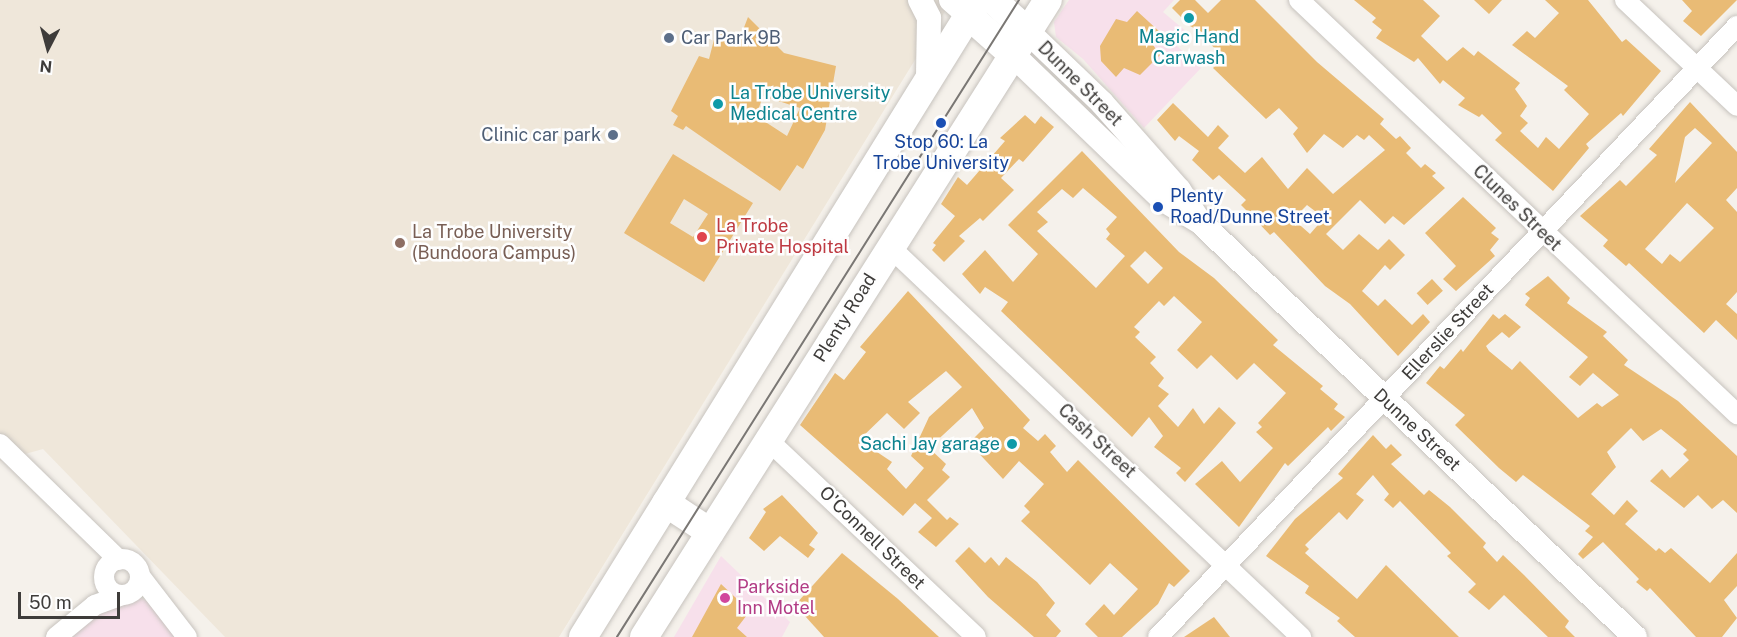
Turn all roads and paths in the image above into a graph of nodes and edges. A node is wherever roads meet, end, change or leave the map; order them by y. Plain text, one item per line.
1 (920, 0) edge
2 (993, 0) edge
3 (1048, 0) edge
4 (1299, 0) edge
5 (1625, 0) edge
6 (966, 5) edge
7 (1737, 26) edge
8 (1018, 42) junction
9 (1060, 60) junction
10 (1698, 69) junction
11 (928, 78) junction
12 (1737, 106) edge
13 (1125, 129) junction
14 (1097, 134) junction
15 (1123, 160) junction
16 (1200, 222) junction
17 (1541, 232) junction
18 (891, 247) junction
19 (1384, 400) junction
20 (1737, 414) edge
21 (768, 440) junction
22 (0, 444) edge
23 (666, 503) junction
24 (710, 532) junction
25 (1227, 564) junction
26 (110, 571) junction
27 (131, 588) junction
28 (95, 605) junction
29 (646, 636) edge
30 (56, 637) edge
31 (187, 637) edge
32 (583, 637) edge
33 (976, 637) edge
34 (1158, 637) edge
35 (1301, 637) edge
36 (1635, 637) edge

1 - 11 main road
2 - 8 highway
3 - 8 highway, Plenty Road
4 - 17 street, Clunes Street
5 - 10 street
6 - 8 highway
6 - 11 highway
7 - 10 street, Ellerslie Street
8 - 9 main road, Dunne Street
8 - 14 main road, Dunne Street
8 - 18 highway, Plenty Road
9 - 13 main road, Dunne Street
9 - 14 main road
10 - 12 street
10 - 17 street, Ellerslie Street
11 - 23 highway
13 - 15 main road
13 - 16 main road, Dunne Street
14 - 15 main road, Dunne Street
15 - 16 main road, Dunne Street
16 - 19 main road, Dunne Street
17 - 19 street, Ellerslie Street
17 - 20 street, Clunes Street
18 - 21 highway, Plenty Road
18 - 25 street, Cash Street
19 - 25 street, Ellerslie Street
19 - 36 main road, Dunne Street
21 - 24 highway, Plenty Road
21 - 33 street, O'Connell Street
22 - 26 street
23 - 24 highway
23 - 32 highway
24 - 29 highway, Plenty Road
25 - 34 street, Ellerslie Street
25 - 35 street, Cash Street
26 - 27 street
26 - 27 street
26 - 28 street
27 - 28 street
27 - 31 street
28 - 30 street

